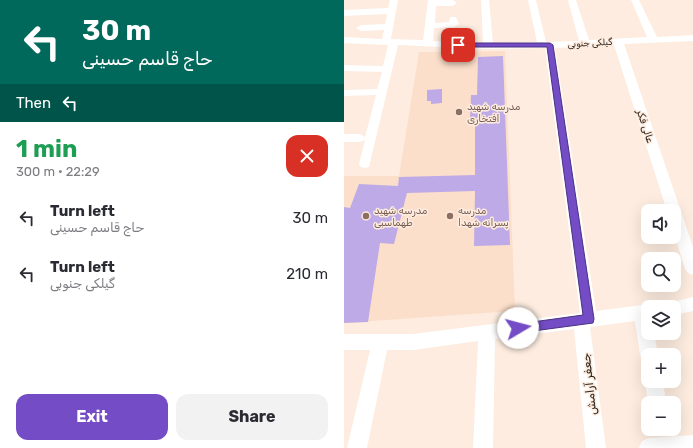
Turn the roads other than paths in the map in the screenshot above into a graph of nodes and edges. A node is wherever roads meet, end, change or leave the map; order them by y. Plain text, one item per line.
1 (394, 0) edge
2 (485, 0) edge
3 (532, 0) edge
4 (572, 0) edge
5 (635, 0) edge
6 (431, 2) edge
7 (453, 3) dead end
8 (345, 9) edge
9 (392, 11) junction
10 (453, 20) dead end
11 (429, 26) junction
12 (389, 27) junction
13 (361, 28) dead end
14 (693, 38) edge
15 (654, 39) junction
16 (344, 40) edge
17 (618, 41) junction
18 (390, 42) junction
19 (428, 43) junction
20 (585, 43) junction
21 (546, 45) junction
22 (488, 46) junction
23 (344, 68) edge
24 (388, 69) junction
25 (382, 92) junction
26 (344, 93) edge
27 (344, 138) edge
28 (360, 138) dead end
29 (365, 164) dead end
30 (672, 204) edge
31 (681, 232) edge
32 (693, 269) edge
33 (693, 304) edge
34 (681, 307) edge
35 (641, 313) edge
36 (585, 320) junction
37 (487, 333) junction
38 (344, 342) edge
39 (380, 342) junction
40 (693, 445) edge
41 (357, 448) edge
42 (483, 448) edge
43 (596, 448) edge
44 (649, 448) edge

1 - 9 street
2 - 22 street
3 - 21 street, جعفر آرامش
4 - 20 street
5 - 15 street
6 - 7 street
6 - 11 street
8 - 9 street
9 - 12 street
10 - 11 street
11 - 19 street
12 - 13 street
12 - 18 street
14 - 15 street, گیلکی جنوبی
15 - 17 street, گیلکی جنوبی
16 - 18 street, گیلکی جنوبی
17 - 20 street, گیلکی جنوبی
17 - 30 street, عالی فکر
18 - 19 street, گیلکی جنوبی
18 - 24 street
19 - 22 street, گیلکی جنوبی
20 - 21 street, گیلکی جنوبی
21 - 22 street, گیلکی جنوبی
21 - 36 street, جعفر آرامش
23 - 24 street
24 - 25 street
25 - 26 street
25 - 29 street
27 - 28 street
31 - 32 street, عالی فکر
33 - 34 street
35 - 36 street
36 - 37 street
36 - 43 street, جعفر آرامش
37 - 39 street
37 - 42 street
38 - 39 street
39 - 41 street
40 - 44 street

